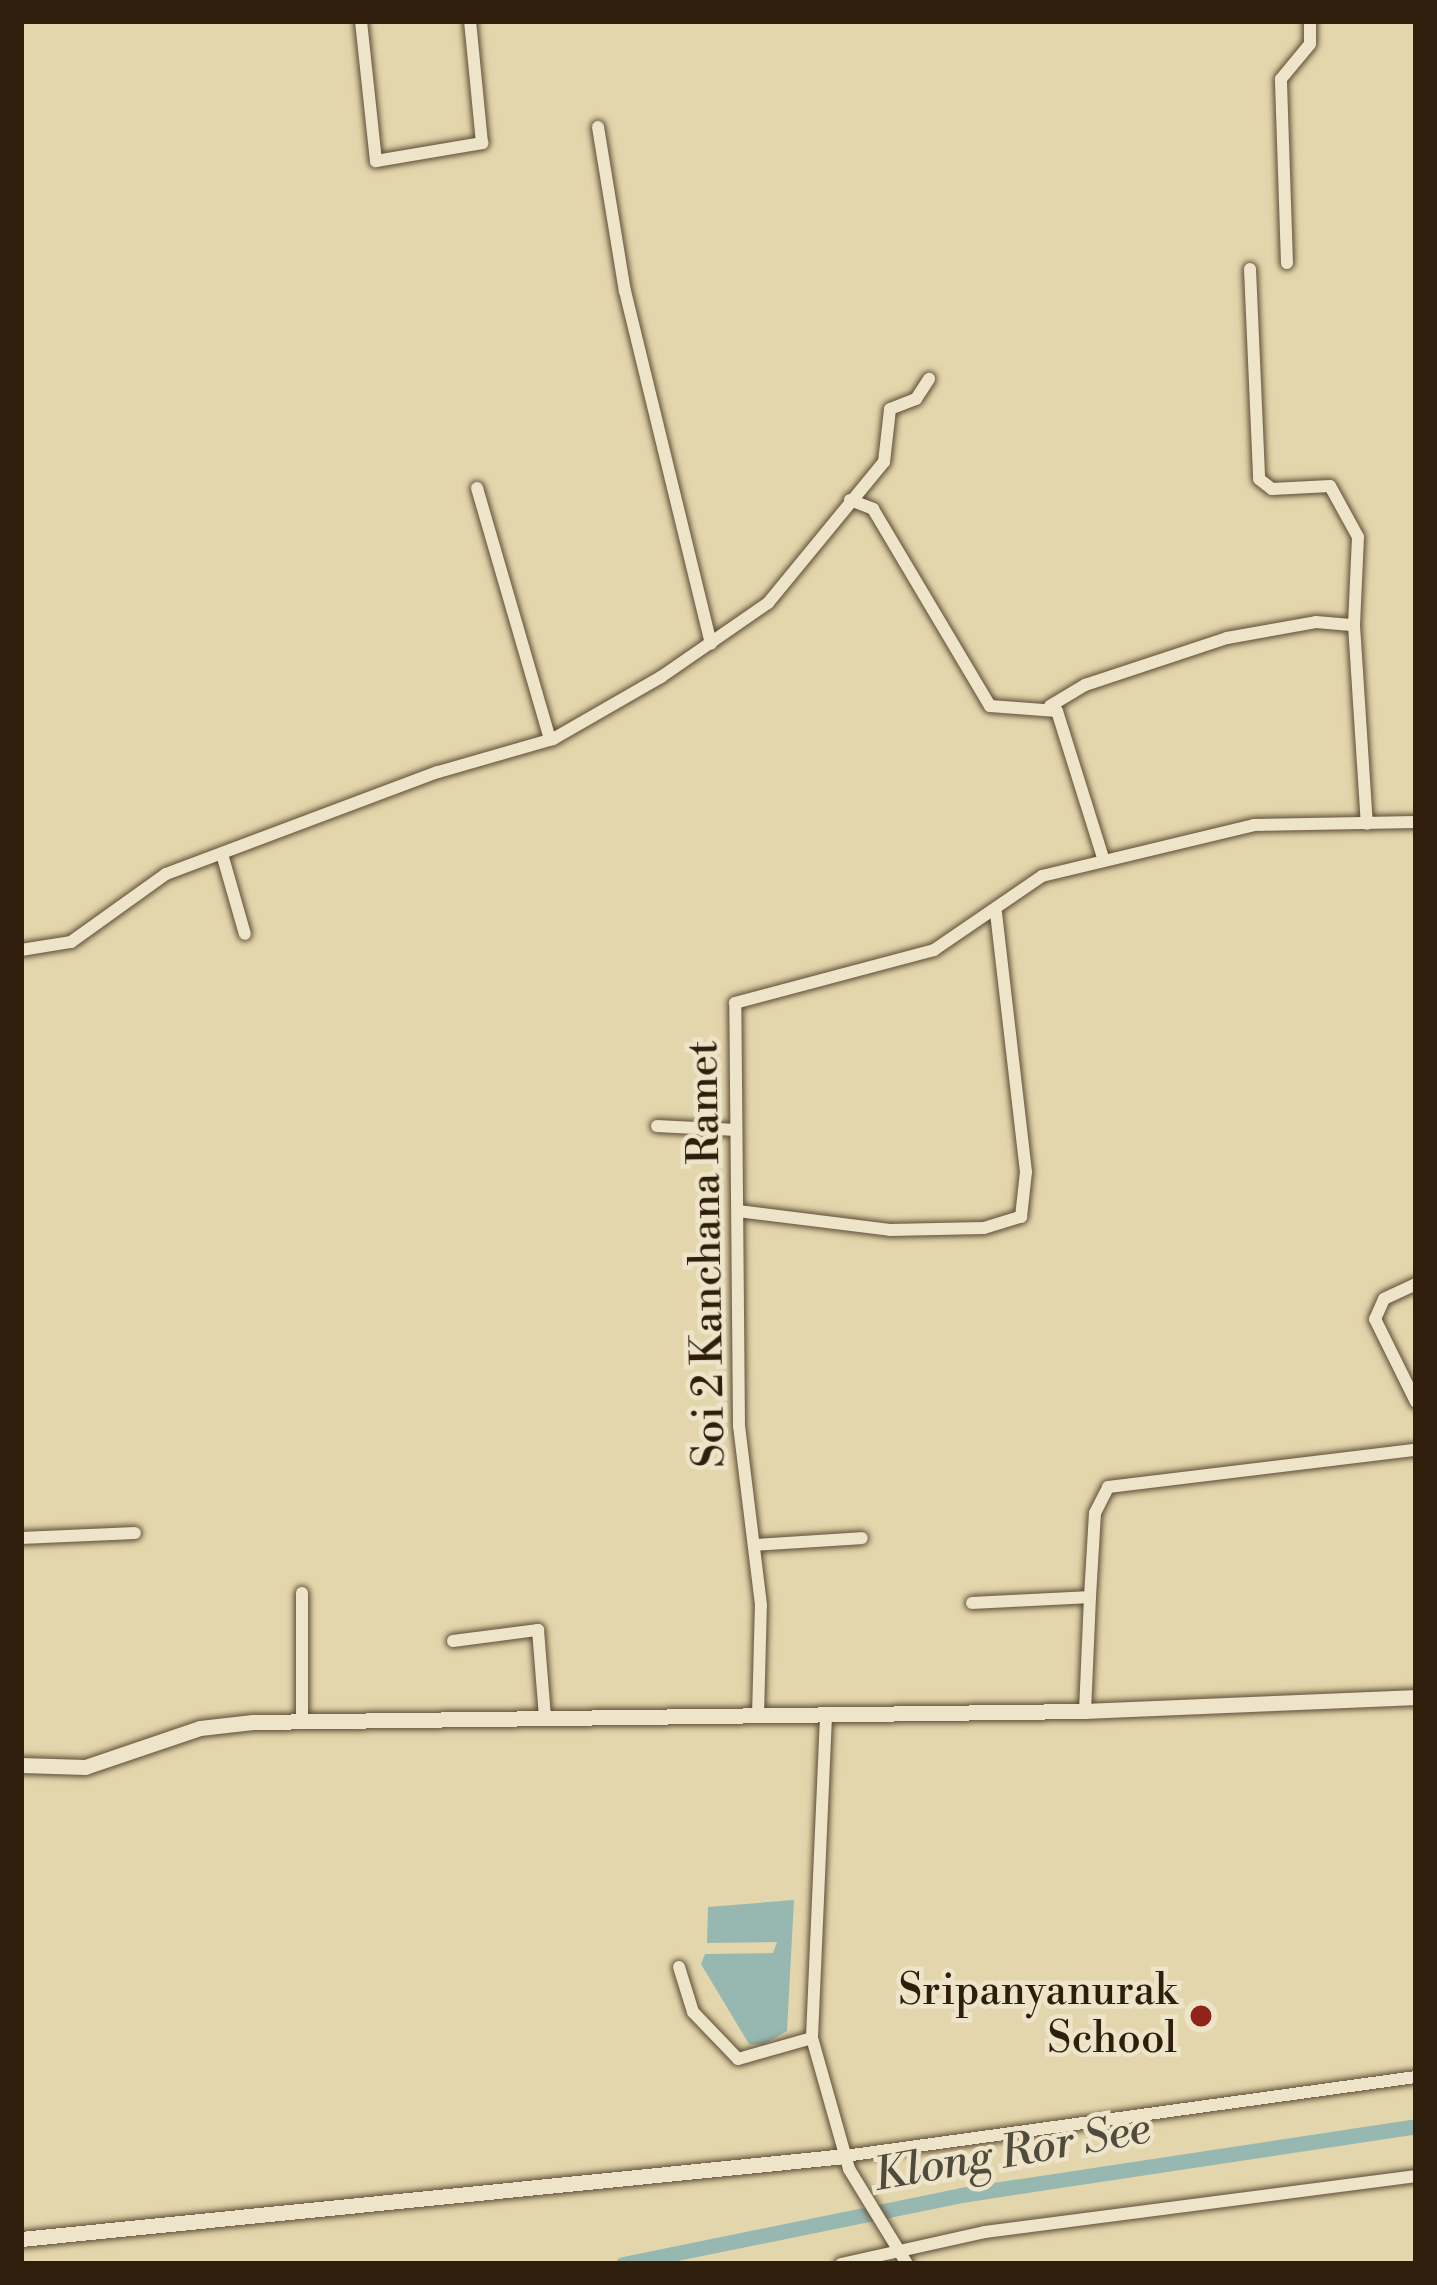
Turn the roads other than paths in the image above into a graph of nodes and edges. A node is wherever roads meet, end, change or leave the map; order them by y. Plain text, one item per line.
1 (361, 21) edge
2 (470, 21) edge
3 (1310, 21) edge
4 (598, 127) dead end
5 (1287, 263) dead end
6 (1250, 269) dead end
7 (929, 380) dead end
8 (476, 488) dead end
9 (850, 500) junction
10 (1354, 625) junction
11 (711, 644) junction
12 (1051, 706) junction
13 (550, 740) junction
14 (1416, 822) edge
15 (1366, 824) junction
16 (222, 854) junction
17 (1104, 861) junction
18 (996, 913) junction
19 (244, 934) dead end
20 (21, 950) edge
21 (657, 1126) dead end
22 (736, 1130) junction
23 (738, 1211) junction
24 (1416, 1284) edge
25 (1416, 1402) edge
26 (1416, 1450) edge
27 (135, 1533) dead end
28 (21, 1538) edge
29 (862, 1538) dead end
30 (754, 1545) junction
31 (302, 1593) dead end
32 (1090, 1597) junction
33 (972, 1603) dead end
34 (453, 1641) dead end
35 (1416, 1697) edge
36 (1085, 1711) junction
37 (758, 1716) junction
38 (826, 1716) junction
39 (544, 1717) junction
40 (302, 1721) junction
41 (21, 1765) edge
42 (679, 1966) dead end
43 (812, 2038) junction
44 (1416, 2077) edge
45 (848, 2163) junction
46 (1416, 2176) edge
47 (21, 2239) edge
48 (896, 2244) junction
49 (841, 2264) edge
50 (907, 2264) edge

1 - 2 street
3 - 5 street
4 - 11 street
6 - 10 street
7 - 9 street
8 - 13 street
9 - 11 street
9 - 12 street
10 - 12 street
10 - 15 street
11 - 13 street
12 - 17 street
13 - 16 street
14 - 15 street, Soi 2 Kanchana Ramet
15 - 17 street, Soi 2 Kanchana Ramet
16 - 19 street
16 - 20 street
17 - 18 street, Soi 2 Kanchana Ramet
18 - 22 street, Soi 2 Kanchana Ramet
18 - 23 street
21 - 22 street
22 - 23 street, Soi 2 Kanchana Ramet
23 - 30 street, Soi 2 Kanchana Ramet
24 - 25 street
26 - 32 street
27 - 28 street
29 - 30 street
30 - 37 street, Soi 2 Kanchana Ramet
31 - 40 street
32 - 33 street
32 - 36 street
34 - 39 street
35 - 36 street
36 - 38 street
37 - 38 street
37 - 39 street
38 - 43 street
39 - 40 street
40 - 41 street
42 - 43 street
43 - 45 street
44 - 45 street
45 - 47 street
45 - 48 street
46 - 48 street
48 - 49 street
48 - 50 street

